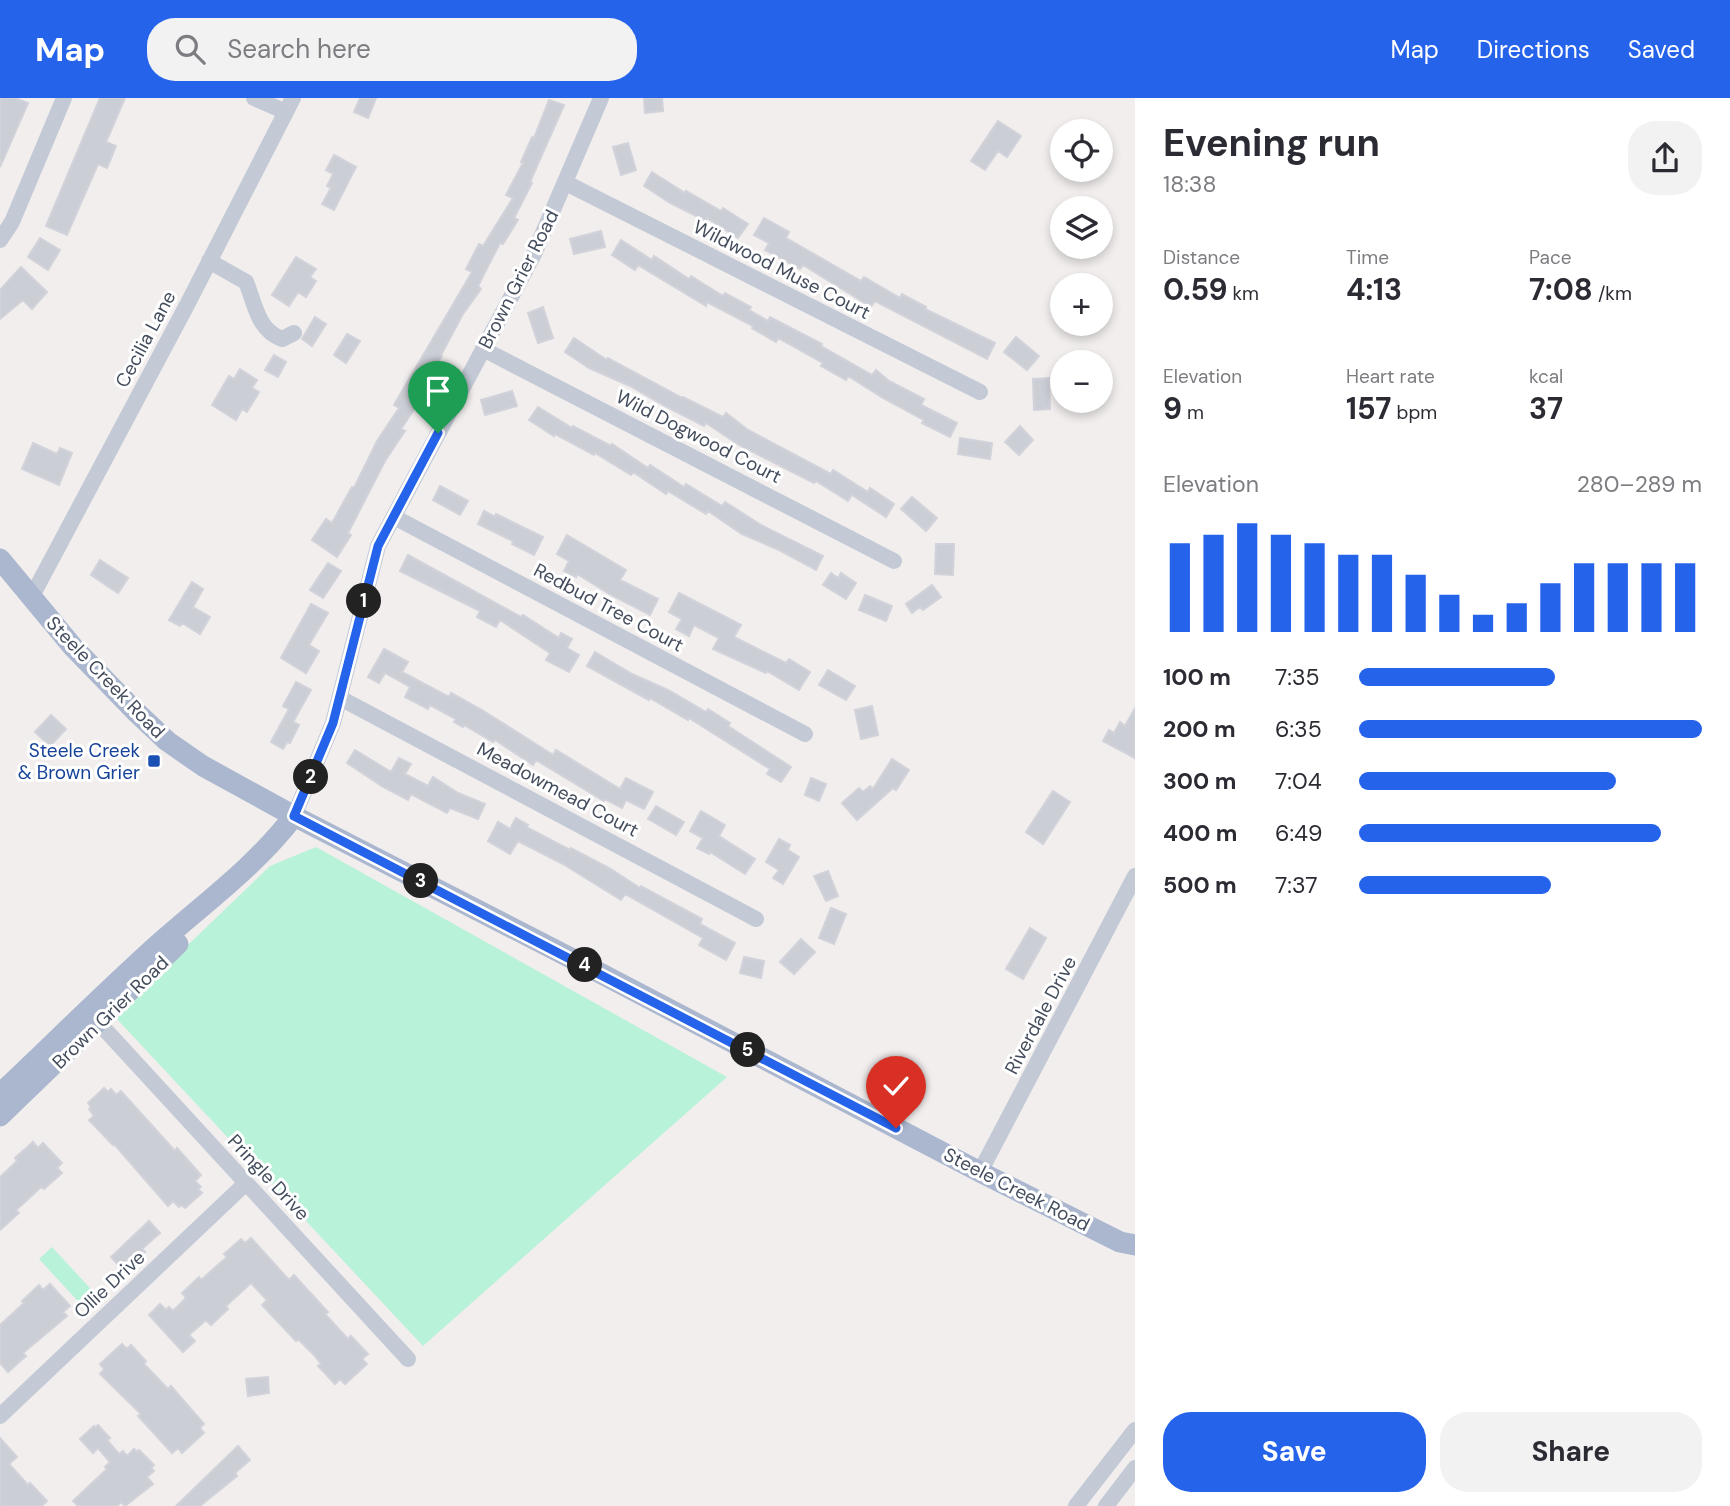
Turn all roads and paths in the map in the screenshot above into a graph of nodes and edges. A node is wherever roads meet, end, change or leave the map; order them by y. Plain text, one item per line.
1 (64, 98) edge
2 (254, 98) edge
3 (601, 98) edge
4 (290, 105) edge
5 (566, 183) junction
6 (0, 240) edge
7 (209, 261) junction
8 (294, 333) dead end
9 (483, 349) junction
10 (980, 393) dead end
11 (394, 517) junction
12 (0, 559) edge
13 (894, 561) dead end
14 (31, 598) junction
15 (340, 698) junction
16 (806, 734) dead end
17 (294, 816) junction
18 (1135, 876) edge
19 (212, 901) junction
20 (756, 919) dead end
21 (99, 1023) junction
22 (0, 1094) edge
23 (0, 1116) edge
24 (980, 1172) junction
25 (246, 1183) junction
26 (1130, 1247) edge
27 (408, 1359) dead end
28 (0, 1416) edge
29 (1135, 1430) edge
30 (1112, 1458) junction
31 (1134, 1472) edge
32 (1076, 1506) edge
33 (1106, 1506) edge

1 - 6 street
2 - 4 street
3 - 5 street, Brown Grier Road
4 - 7 street, Cecilia Lane
5 - 9 street, Brown Grier Road
5 - 10 street, Wildwood Muse Court
7 - 8 street
7 - 14 street, Cecilia Lane
9 - 11 street, Brown Grier Road
9 - 13 street, Wild Dogwood Court
11 - 15 street, Brown Grier Road
11 - 16 street, Redbud Tree Court
12 - 14 main road, Steele Creek Road
14 - 17 main road, Steele Creek Road
15 - 17 street, Brown Grier Road
15 - 20 street, Meadowmead Court
17 - 19 main road, Brown Grier Road
17 - 24 main road, Steele Creek Road
18 - 24 street, Riverdale Drive
19 - 21 main road, Brown Grier Road
19 - 22 main road, Brown Grier Road
21 - 23 main road, Brown Grier Road
21 - 25 street, Pringle Drive
24 - 26 main road, Steele Creek Road
25 - 27 street, Pringle Drive
25 - 28 street, Ollie Drive
29 - 30 street
30 - 31 street
30 - 32 street
31 - 33 street

